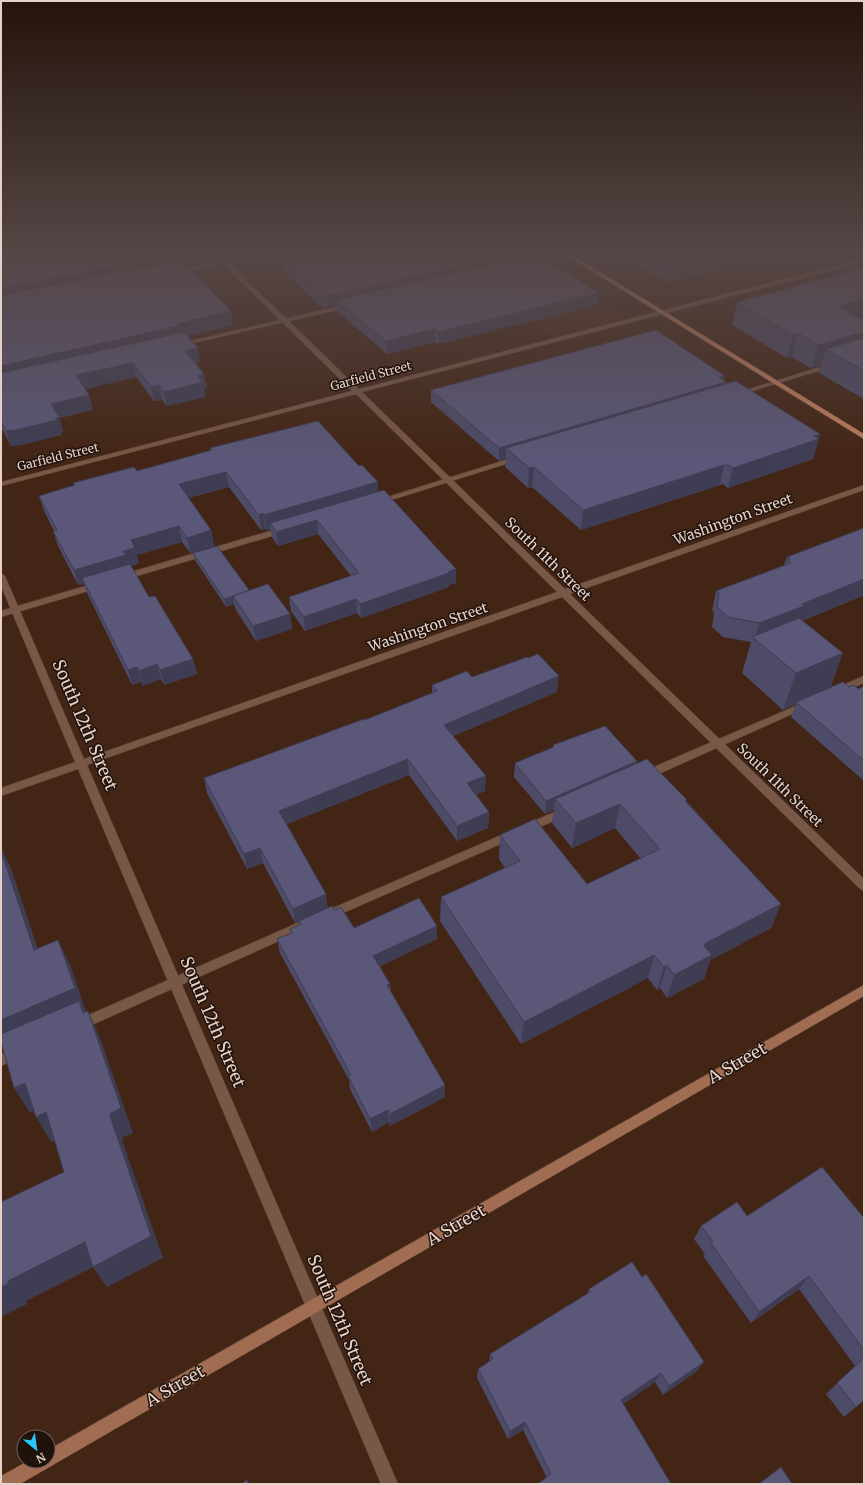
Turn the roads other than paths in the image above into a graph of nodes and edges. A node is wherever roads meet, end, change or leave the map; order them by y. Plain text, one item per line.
1 (283, 320) edge
2 (284, 320) edge
3 (634, 320) edge
4 (674, 320) edge
5 (176, 345) edge
6 (842, 362) edge
7 (776, 382) junction
8 (357, 392) junction
9 (729, 396) edge
10 (864, 437) edge
11 (527, 456) edge
12 (447, 480) junction
13 (1, 484) edge
14 (864, 487) edge
15 (372, 503) edge
16 (289, 528) edge
17 (1, 576) edge
18 (564, 594) junction
19 (15, 610) junction
20 (1, 614) edge
21 (864, 679) edge
22 (830, 694) edge
23 (816, 700) edge
24 (718, 744) junction
25 (80, 764) junction
26 (637, 779) edge
27 (1, 792) edge
28 (573, 808) edge
29 (864, 886) edge
30 (175, 982) junction
31 (864, 990) edge
32 (69, 1029) edge
33 (28, 1048) edge
34 (1, 1060) edge
35 (314, 1306) junction
36 (56, 1454) edge
37 (30, 1469) edge
38 (4, 1484) edge
39 (390, 1484) edge

1 - 5 street
2 - 8 street, South 11th Street
3 - 8 street, Garfield Street
4 - 7 main road
6 - 7 street
7 - 9 street
7 - 10 main road
8 - 12 street, South 11th Street
8 - 13 street, Garfield Street
11 - 12 street
12 - 15 street
12 - 18 street, South 11th Street
14 - 18 street, Washington Street
16 - 19 street
17 - 19 street, South 12th Street
18 - 24 street, South 11th Street
18 - 25 street, Washington Street
19 - 20 street
19 - 25 street, South 12th Street
21 - 22 street
23 - 24 street
24 - 26 street
24 - 29 street, South 11th Street
25 - 27 street, Washington Street
25 - 30 street, South 12th Street
28 - 30 street
30 - 32 street
30 - 35 street, South 12th Street
31 - 35 main road, A Street
33 - 34 street
35 - 36 main road, A Street
35 - 39 street, South 12th Street
37 - 38 main road

